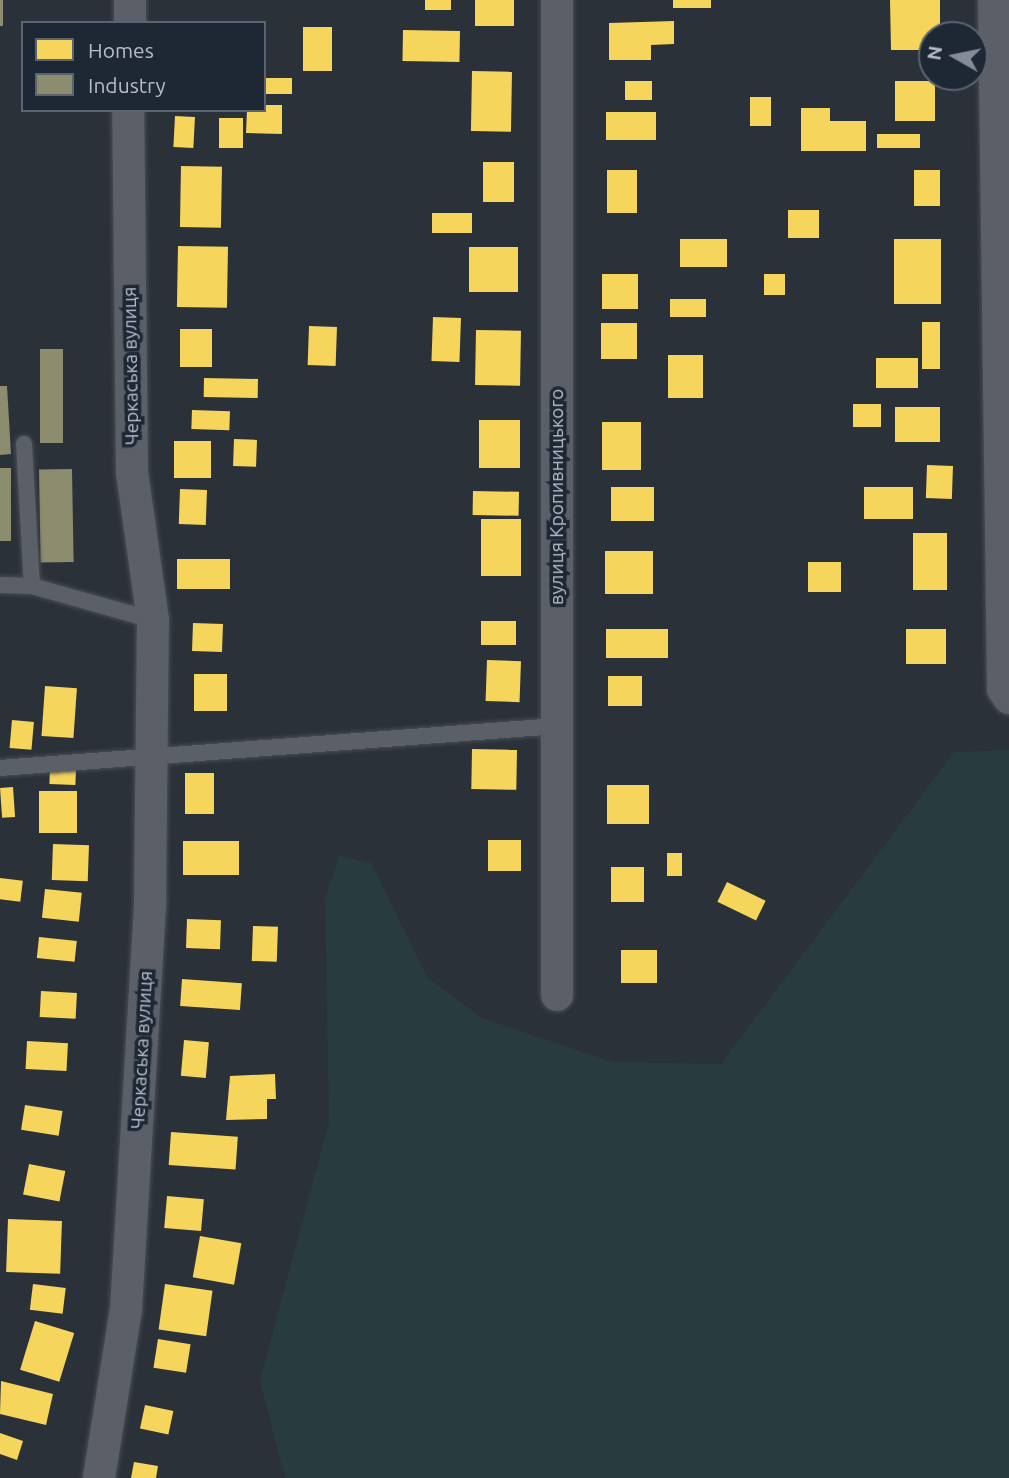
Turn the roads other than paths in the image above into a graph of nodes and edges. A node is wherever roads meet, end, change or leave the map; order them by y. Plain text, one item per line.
1 (130, 0) edge
2 (556, 0) edge
3 (994, 0) edge
4 (130, 21) edge
5 (128, 112) edge
6 (23, 443) dead end
7 (0, 585) edge
8 (32, 586) junction
9 (153, 620) junction
10 (1006, 693) edge
11 (557, 726) junction
12 (152, 758) junction
13 (0, 768) edge
14 (557, 995) dead end
15 (99, 1478) edge

1 - 4 street
2 - 11 street, вулиця Кропивницького
3 - 10 street
5 - 9 street, Черкаська вулиця
6 - 8 lane
7 - 8 lane
8 - 9 lane
9 - 12 street, Черкаська вулиця
11 - 12 lane
11 - 14 street, вулиця Кропивницького
12 - 13 lane
12 - 15 street, Черкаська вулиця

